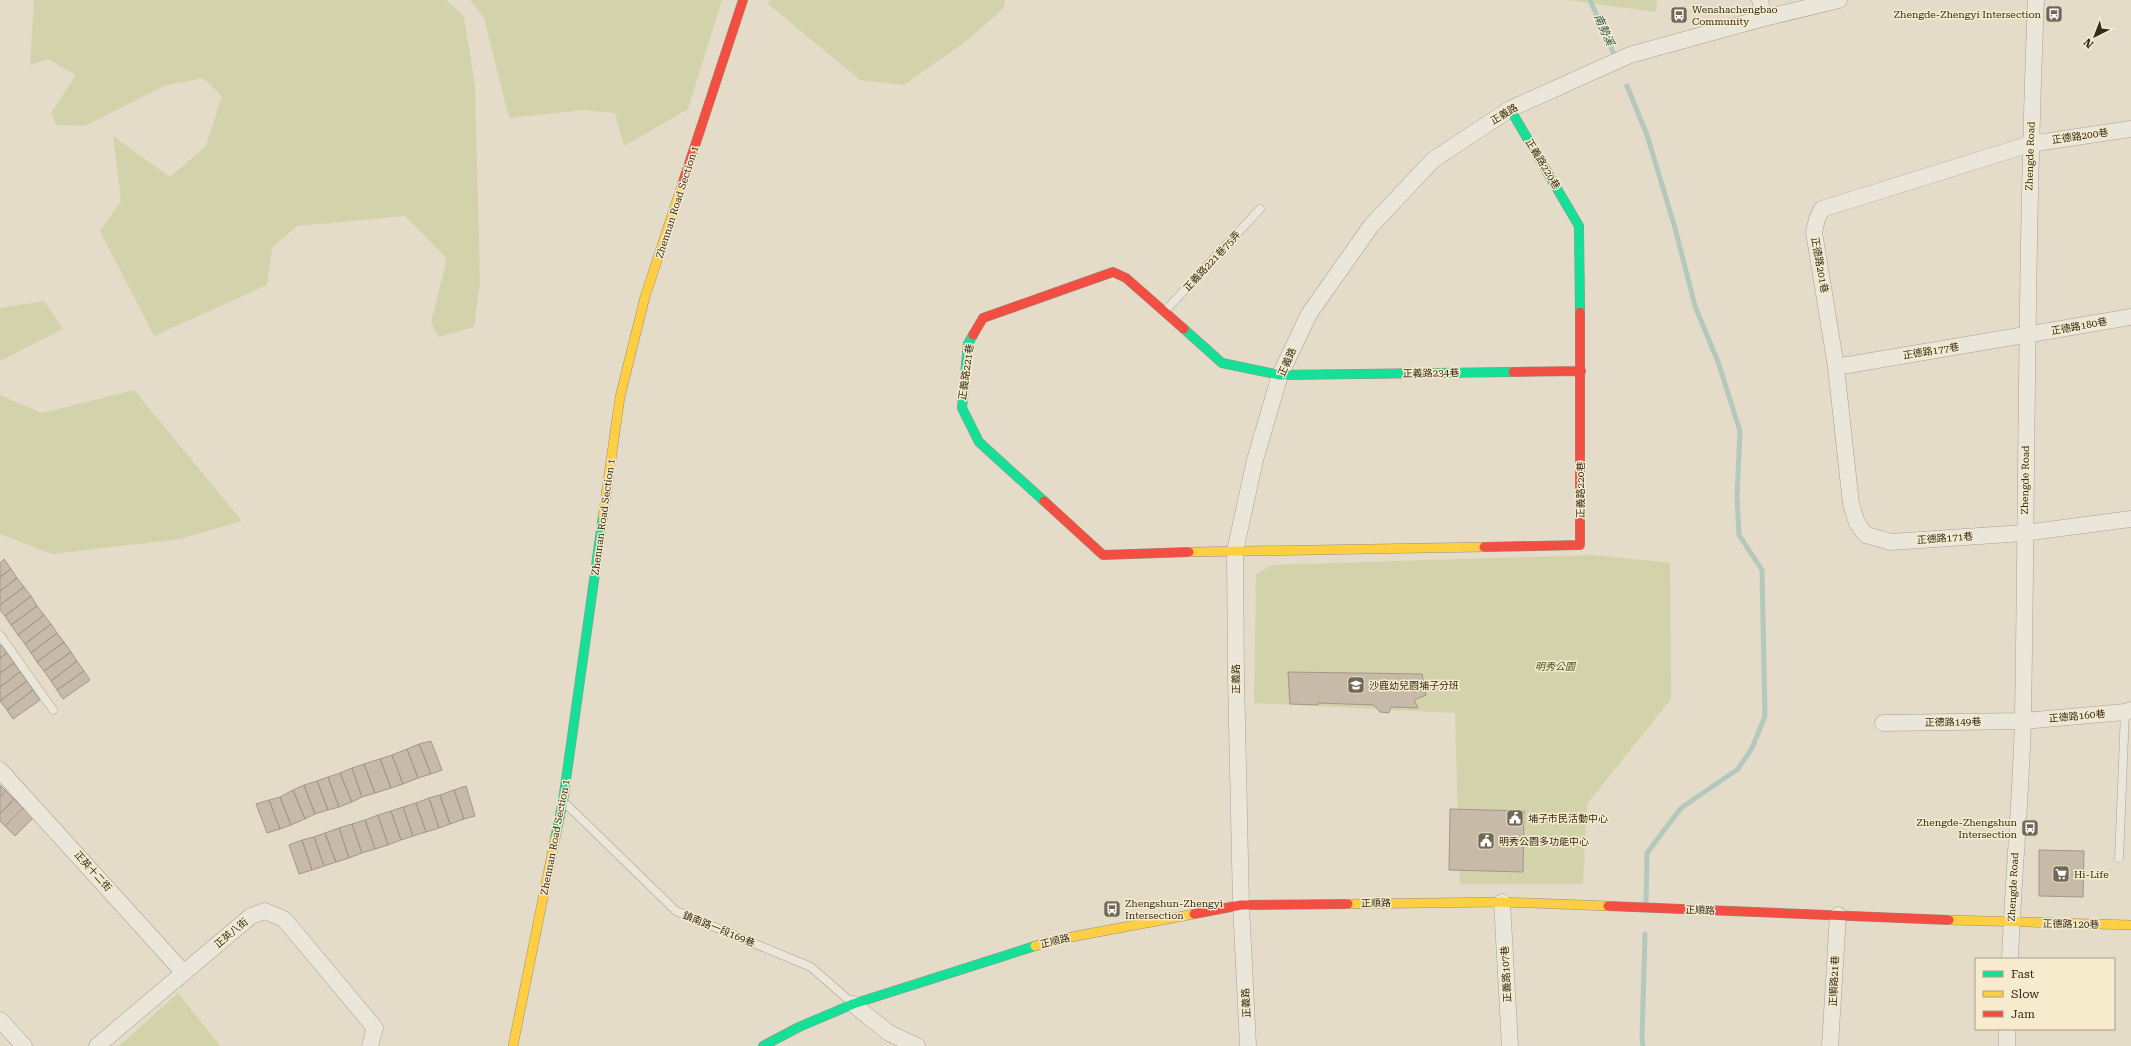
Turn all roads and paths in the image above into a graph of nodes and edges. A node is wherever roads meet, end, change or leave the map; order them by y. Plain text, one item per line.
1 (743, 0) edge
2 (1760, 0) edge
3 (1839, 0) edge
4 (2036, 0) edge
5 (1764, 18) junction
6 (1510, 109) junction
7 (2131, 129) edge
8 (2030, 144) junction
9 (1260, 209) dead end
10 (1164, 312) junction
11 (2131, 318) edge
12 (2026, 335) junction
13 (1836, 367) junction
14 (1581, 371) junction
15 (1280, 375) junction
16 (2131, 519) edge
17 (2024, 533) junction
18 (1866, 535) joint
19 (1235, 551) junction
20 (0, 635) edge
21 (53, 710) dead end
22 (2128, 711) edge
23 (2023, 721) junction
24 (1884, 723) dead end
25 (0, 770) edge
26 (563, 801) junction
27 (2120, 858) dead end
28 (1502, 902) junction
29 (1241, 905) junction
30 (1838, 915) junction
31 (2011, 922) junction
32 (2131, 925) edge
33 (2010, 958) edge
34 (184, 972) junction
35 (853, 1004) junction
36 (0, 1020) edge
37 (2007, 1030) edge
38 (24, 1046) edge
39 (97, 1046) edge
40 (370, 1046) edge
41 (513, 1046) edge
42 (763, 1046) edge
43 (918, 1046) edge
44 (1248, 1046) edge
45 (1510, 1046) edge
46 (1830, 1046) edge
47 (2007, 1046) edge

1 - 26 street, Zhennan Road Section 1
2 - 5 street
3 - 5 street, 正義路
4 - 8 street, Zhengde Road
5 - 6 street, 正義路
6 - 14 street, 正義路220巷
6 - 15 street, 正義路
7 - 8 street, 正德路200巷
8 - 12 street, Zhengde Road
8 - 13 street, 正德路201巷
9 - 10 lane, 正義路221巷75弄
10 - 15 street, 正義路221巷
10 - 19 street, 正義路221巷
11 - 12 street, 正德路180巷
12 - 13 street, 正德路177巷
12 - 17 street, Zhengde Road
13 - 18 street, 正德路201巷
14 - 15 street, 正義路234巷
14 - 19 street, 正義路220巷
15 - 19 street, 正義路
16 - 17 street
17 - 18 street, 正德路171巷
17 - 23 street, Zhengde Road
19 - 29 street, 正義路
20 - 21 lane
22 - 23 street, 正德路160巷
22 - 27 lane
23 - 24 street, 正德路149巷
23 - 31 street, Zhengde Road
25 - 34 street, 正英十二街
26 - 35 lane, 鎮南路一段169巷
26 - 41 street, Zhennan Road Section 1
28 - 29 street, 正順路
28 - 30 street, 正順路
28 - 45 street, 正義路107巷
29 - 35 street, 正順路
29 - 44 street, 正義路
30 - 31 street, 正順路
30 - 46 street, 正順路21巷
31 - 32 street, 正德路120巷
31 - 33 street, Zhengde Road
34 - 39 street, 正英八街
34 - 40 street, 正英八街
35 - 42 street, 正順路
35 - 43 street
36 - 38 street
37 - 47 street

